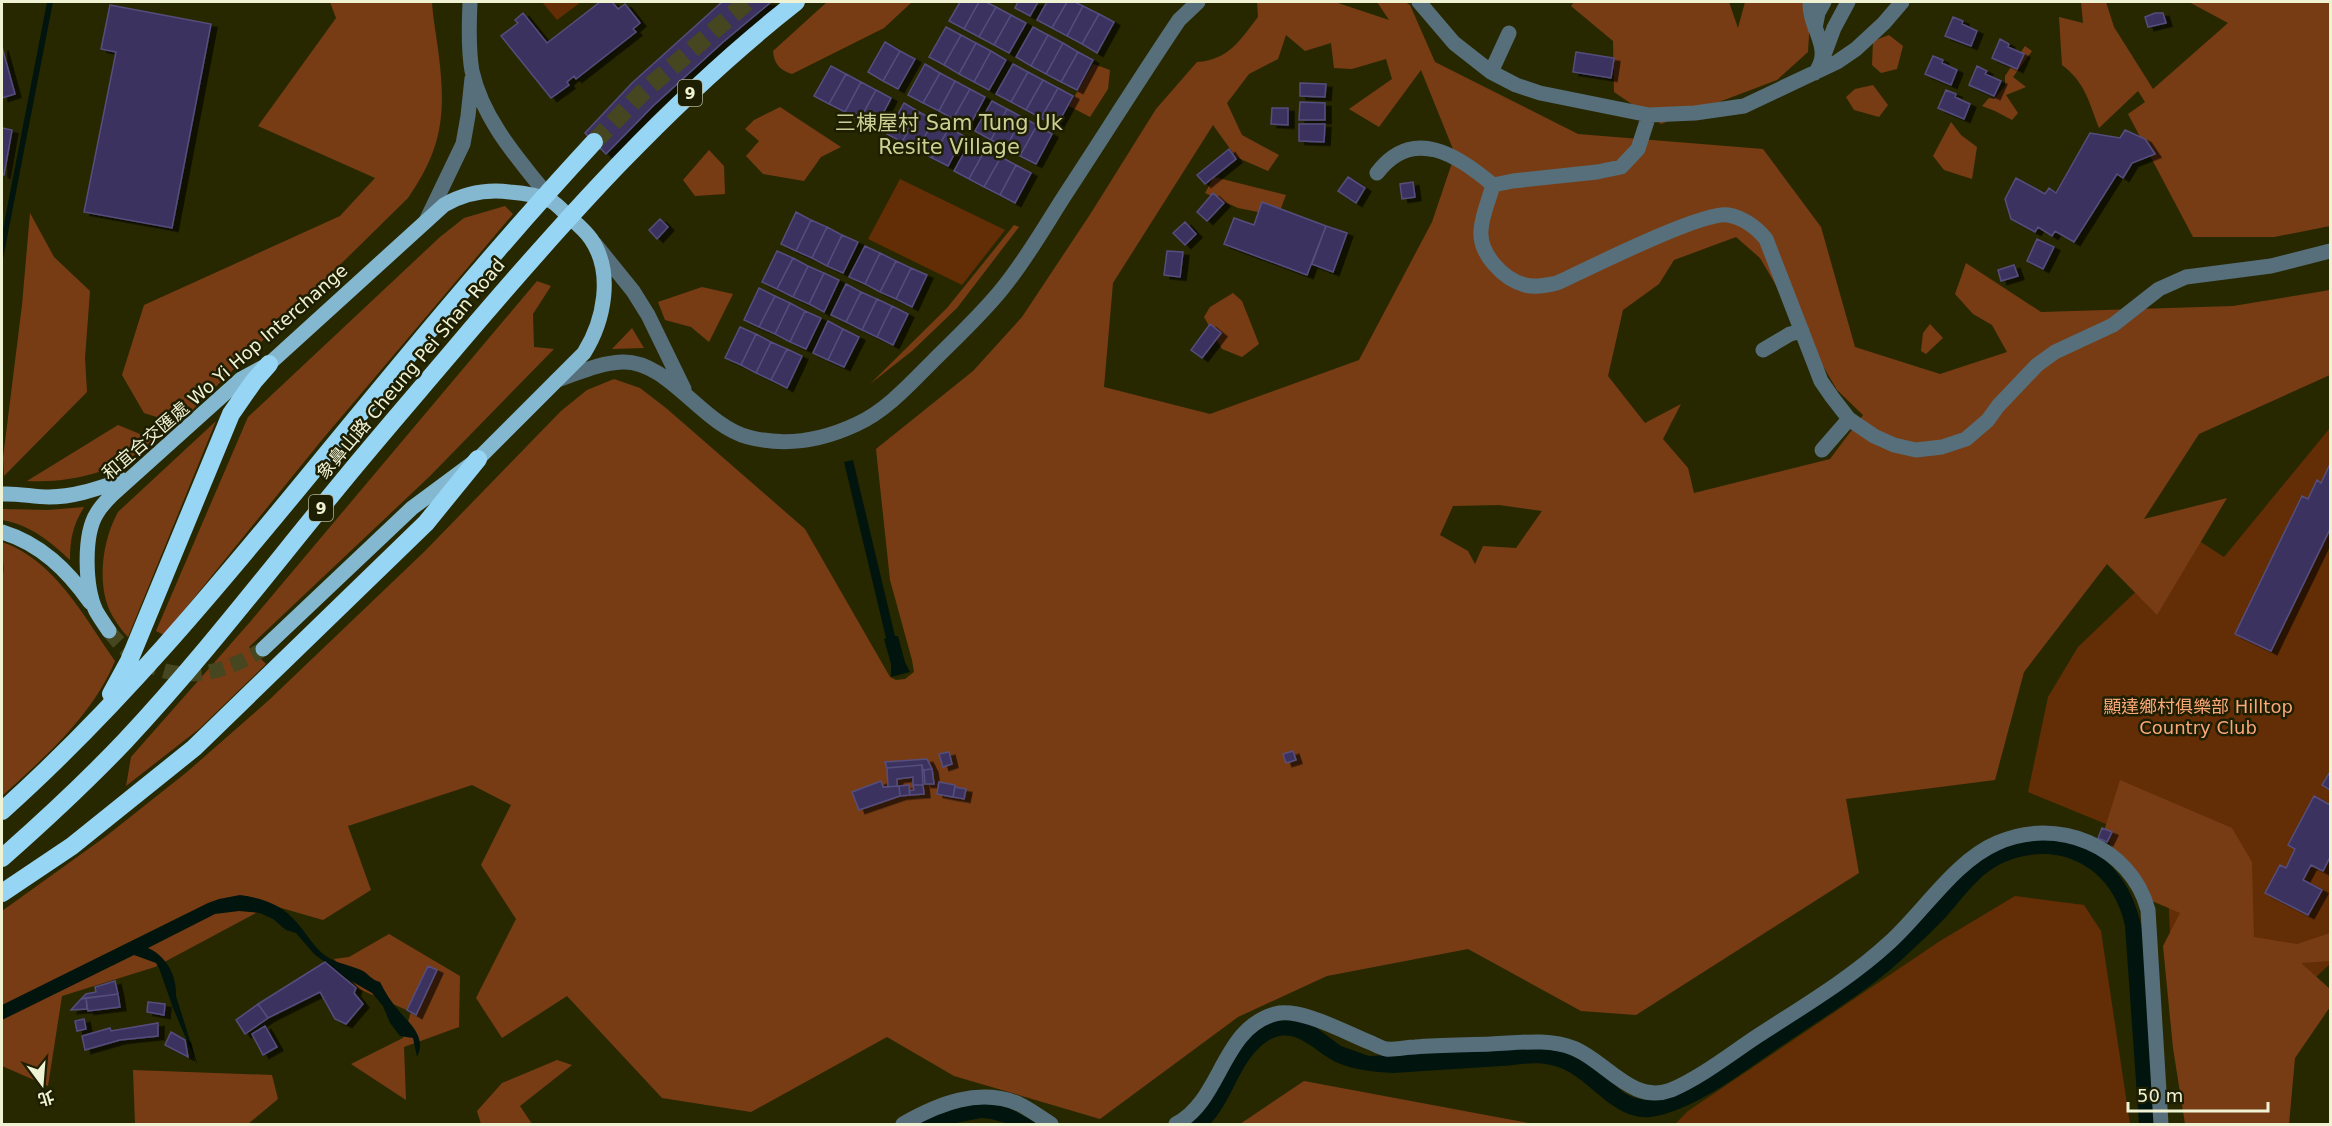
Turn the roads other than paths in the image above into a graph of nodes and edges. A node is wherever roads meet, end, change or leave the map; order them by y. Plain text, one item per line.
1 (470, 2) edge
2 (796, 2) edge
3 (1198, 2) edge
4 (1419, 2) edge
5 (1431, 2) edge
6 (1810, 2) edge
7 (1824, 2) edge
8 (1848, 2) edge
9 (1902, 2) edge
10 (1440, 28) junction
11 (1815, 28) junction
12 (1509, 33) dead end
13 (1824, 55) junction
14 (472, 72) junction
15 (1491, 72) junction
16 (1815, 74) junction
17 (1649, 115) junction
18 (594, 142) tunnel mouth
19 (1377, 173) dead end
20 (1494, 185) junction
21 (552, 201) junction
22 (426, 221) junction
23 (590, 237) junction
24 (2331, 250) edge
25 (1802, 331) junction
26 (1763, 350) dead end
27 (269, 364) junction
28 (557, 380) junction
29 (692, 402) junction
30 (1849, 419) junction
31 (1822, 450) dead end
32 (478, 459) junction
33 (132, 477) junction
34 (2, 494) edge
35 (2, 532) edge
36 (96, 609) junction
37 (109, 631) tunnel mouth
38 (263, 649) tunnel mouth
39 (90, 725) junction
40 (2, 811) edge
41 (2, 858) edge
42 (2, 893) edge
43 (903, 1125) edge
44 (1051, 1125) edge
45 (1176, 1125) edge
46 (2161, 1125) edge

1 - 14 street
2 - 41 highway, 象鼻山路 Cheung Pei Shan Road / 9
3 - 29 street
4 - 10 street
5 - 10 street
6 - 11 street
7 - 11 street
8 - 13 street
9 - 16 street
10 - 15 street
11 - 13 street
12 - 15 street
13 - 16 street
14 - 21 street
14 - 22 street
15 - 17 street
16 - 17 street
17 - 20 street
18 - 39 highway, 象鼻山路 Cheung Pei Shan Road / 9
19 - 20 street
20 - 25 street
21 - 22 main road, 和宜合交匯處 Wo Yi Hop Interchange
21 - 23 main road, 和宜合交匯處 Wo Yi Hop Interchange
22 - 27 main road, 和宜合交匯處 Wo Yi Hop Interchange
23 - 28 main road, 和宜合交匯處 Wo Yi Hop Interchange
23 - 29 street
24 - 30 street
25 - 26 street
25 - 30 street
27 - 33 main road, 和宜合交匯處 Wo Yi Hop Interchange
27 - 39 highway
28 - 29 street
28 - 32 main road, 和宜合交匯處 Wo Yi Hop Interchange
30 - 31 street
32 - 38 main road, 和宜合交匯處 Wo Yi Hop Interchange
32 - 42 highway
33 - 34 main road
33 - 36 main road, 和宜合交匯處 Wo Yi Hop Interchange
35 - 36 main road
36 - 37 main road, 和宜合交匯處 Wo Yi Hop Interchange
39 - 40 highway, 象鼻山路 Cheung Pei Shan Road / 9
43 - 44 street
45 - 46 street

